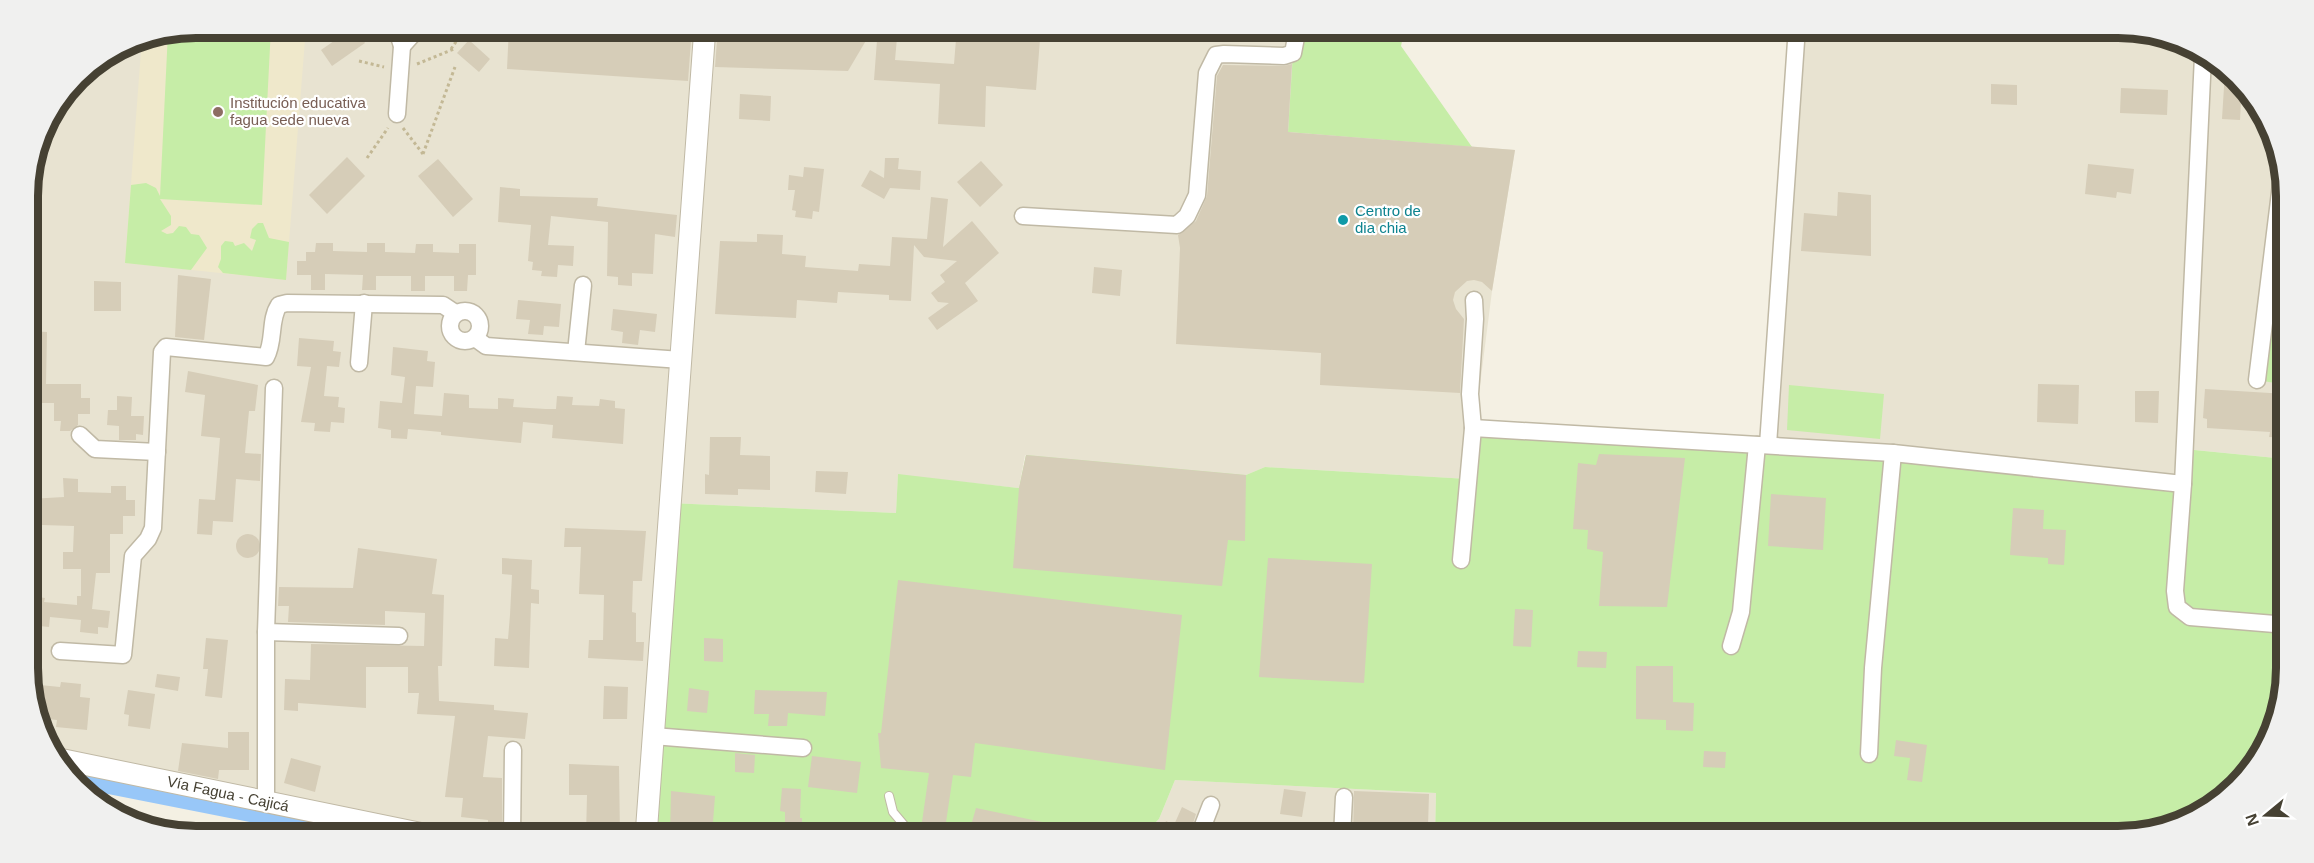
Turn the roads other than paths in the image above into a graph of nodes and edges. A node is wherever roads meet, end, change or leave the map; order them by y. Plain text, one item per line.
1 (399, 38) edge
2 (409, 38) edge
3 (704, 38) edge
4 (1296, 38) edge
5 (1796, 38) edge
6 (402, 46) junction
7 (2203, 62) edge
8 (396, 116) road end
9 (1023, 216) dead end
10 (2276, 225) edge
11 (583, 285) dead end
12 (1474, 300) dead end
13 (364, 303) junction
14 (576, 352) junction
15 (681, 360) junction
16 (359, 363) dead end
17 (2257, 380) dead end
18 (274, 388) dead end
19 (1473, 428) junction
20 (80, 435) dead end
21 (1763, 445) junction
22 (157, 452) junction
23 (1893, 453) junction
24 (2182, 484) junction
25 (1461, 560) dead end
26 (2276, 624) edge
27 (266, 632) junction
28 (399, 636) dead end
29 (1731, 646) dead end
30 (60, 651) dead end
31 (653, 736) junction
32 (803, 748) dead end
33 (513, 750) dead end
34 (1869, 754) dead end
35 (69, 761) edge
36 (889, 796) dead end
37 (1344, 797) dead end
38 (266, 802) junction
39 (1210, 805) dead end
40 (1203, 825) edge
41 (1343, 825) edge
42 (383, 826) edge
43 (512, 826) edge
44 (647, 826) edge
45 (904, 826) edge

1 - 6 street
2 - 6 street
3 - 15 street
4 - 9 street
5 - 21 street
6 - 8 street
7 - 24 street
10 - 17 street
11 - 14 street
12 - 19 street
13 - 14 street
13 - 16 street
13 - 22 street
14 - 15 street
15 - 31 street
18 - 27 street
19 - 21 street
19 - 25 street
20 - 22 street
21 - 23 street
21 - 29 street
22 - 30 street
23 - 24 street
23 - 34 street
24 - 26 street
27 - 28 street
27 - 38 street
31 - 32 street
31 - 44 street
33 - 43 street
35 - 38 street, Vía Fagua - Cajicá
36 - 45 lane
37 - 41 street
38 - 42 street, Vía Fagua - Cajicá
39 - 40 street

